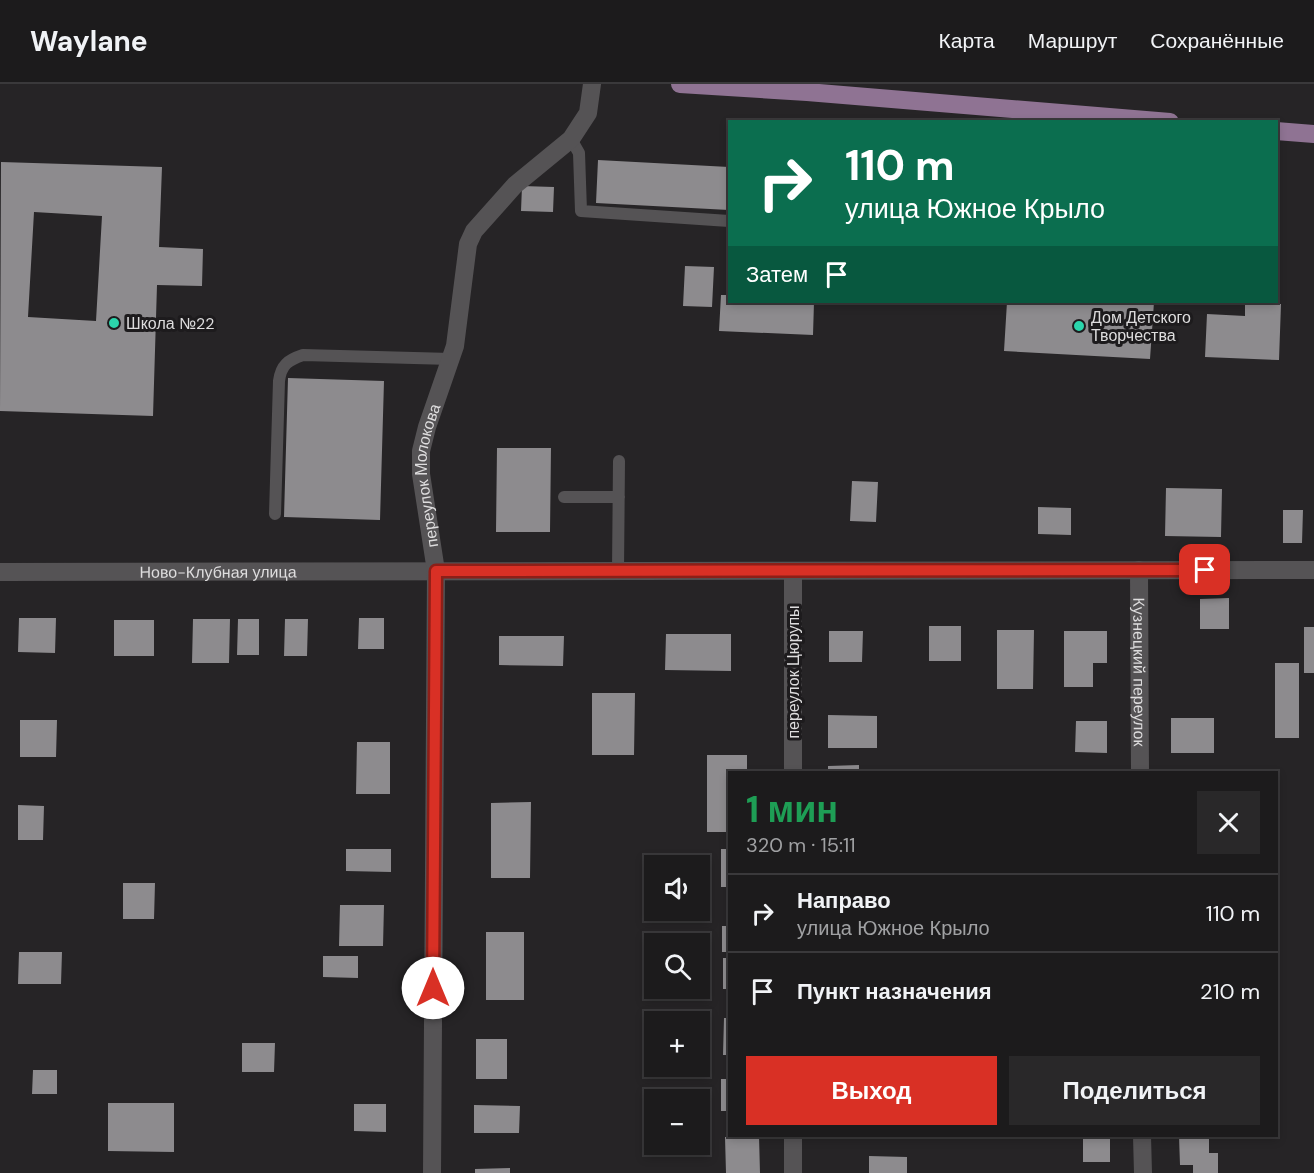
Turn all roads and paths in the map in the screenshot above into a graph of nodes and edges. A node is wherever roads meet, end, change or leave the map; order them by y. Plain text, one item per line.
1 (592, 84) edge
2 (680, 84) edge
3 (1147, 120) edge
4 (1278, 131) edge
5 (1314, 134) edge
6 (571, 139) junction
7 (728, 221) edge
8 (451, 359) junction
9 (619, 461) dead end
10 (564, 497) dead end
11 (619, 497) junction
12 (275, 514) dead end
13 (1139, 570) junction
14 (1314, 570) edge
15 (436, 571) junction
16 (618, 571) junction
17 (792, 571) junction
18 (0, 572) edge
19 (793, 771) edge
20 (1140, 771) edge
21 (793, 1137) edge
22 (1142, 1137) edge
23 (432, 1173) edge
24 (793, 1173) edge
25 (1143, 1173) edge

1 - 6 street, переулок Молокова
2 - 3 main road
4 - 5 main road
6 - 7 lane
6 - 8 street, переулок Молокова
8 - 12 lane
8 - 15 street, переулок Молокова
9 - 11 lane
10 - 11 lane
11 - 16 lane
13 - 14 street, Ново-Клубная улица
13 - 17 street, Ново-Клубная улица
13 - 20 street, Кузнецкий переулок
15 - 16 street, Ново-Клубная улица
15 - 18 street, Ново-Клубная улица
15 - 23 street, переулок Молокова
16 - 17 street, Ново-Клубная улица
17 - 19 street, переулок Цюрупы
21 - 24 street
22 - 25 street

